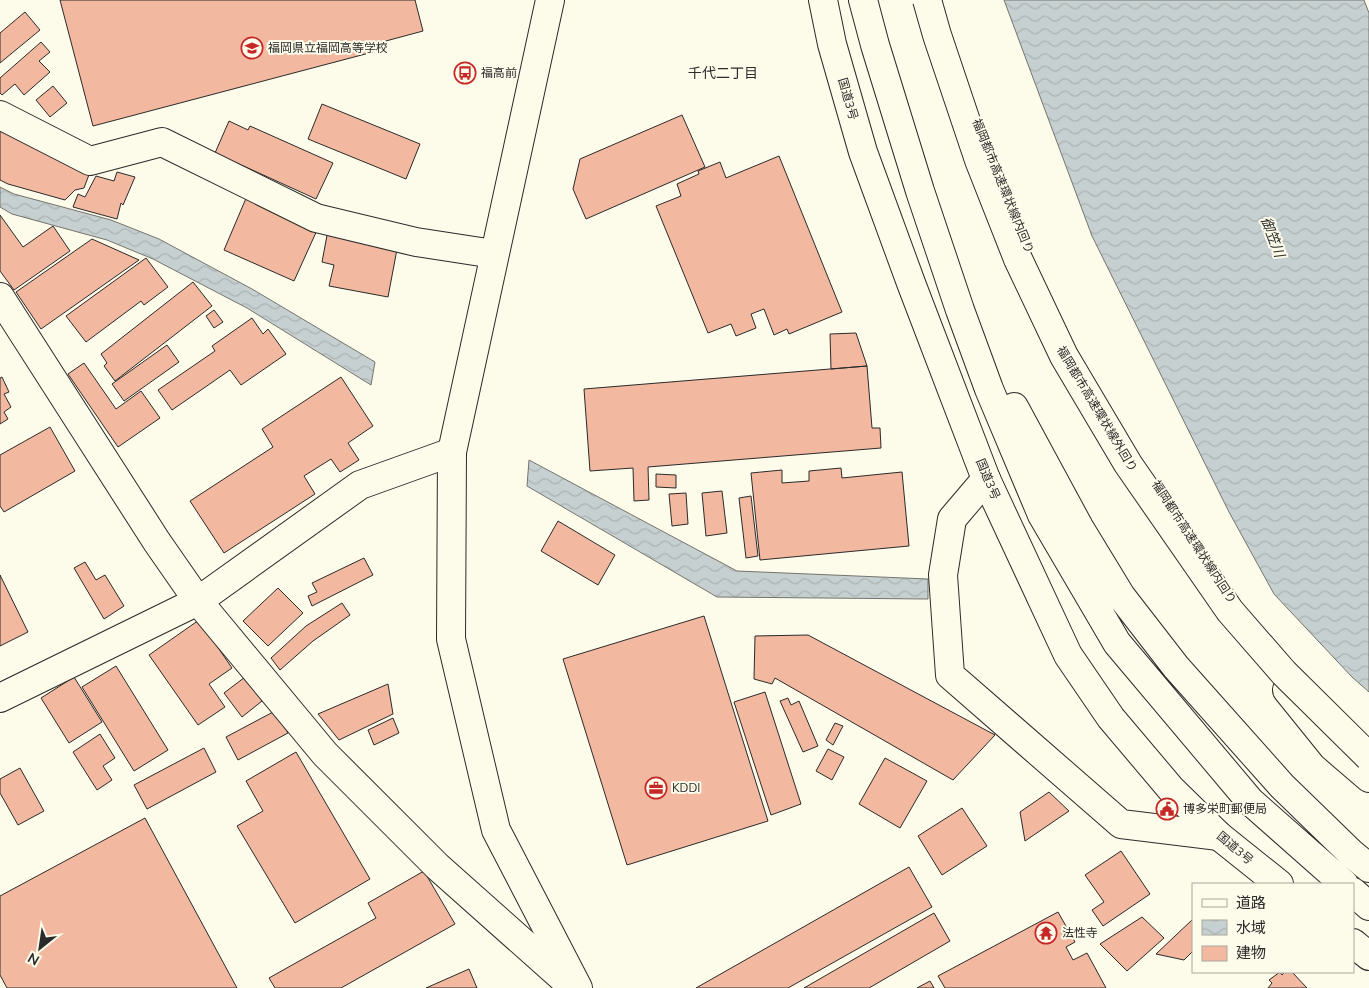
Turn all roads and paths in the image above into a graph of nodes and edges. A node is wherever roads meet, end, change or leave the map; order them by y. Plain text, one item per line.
1 (550, 0) edge
2 (823, 0) edge
3 (863, 0) edge
4 (869, 0) edge
5 (926, 0) edge
6 (937, 0) edge
7 (0, 115) edge
8 (494, 254) junction
9 (0, 297) edge
10 (452, 452) junction
11 (986, 478) junction
12 (198, 602) junction
13 (0, 698) edge
14 (1369, 749) edge
15 (1369, 757) edge
16 (1369, 778) edge
17 (1219, 836) junction
18 (1369, 868) edge
19 (1278, 883) edge
20 (1343, 883) edge
21 (1354, 893) edge
22 (1369, 906) edge
23 (1354, 944) edge
24 (1369, 956) edge
25 (574, 988) edge
26 (578, 988) edge

1 - 8 main road
2 - 11 main road, 国道3号
3 - 20 main road
4 - 18 main road
5 - 15 main road, 福岡都市高速環状線外回り, bridge
6 - 14 main road, 福岡都市高速環状線内回り
6 - 16 main road
7 - 8 main road
8 - 10 main road
9 - 12 main road
10 - 12 main road
10 - 26 main road
11 - 17 main road, 国道3号
11 - 17 main road
12 - 13 main road
12 - 25 main road
17 - 19 main road, 国道3号
21 - 22 main road
23 - 24 main road

